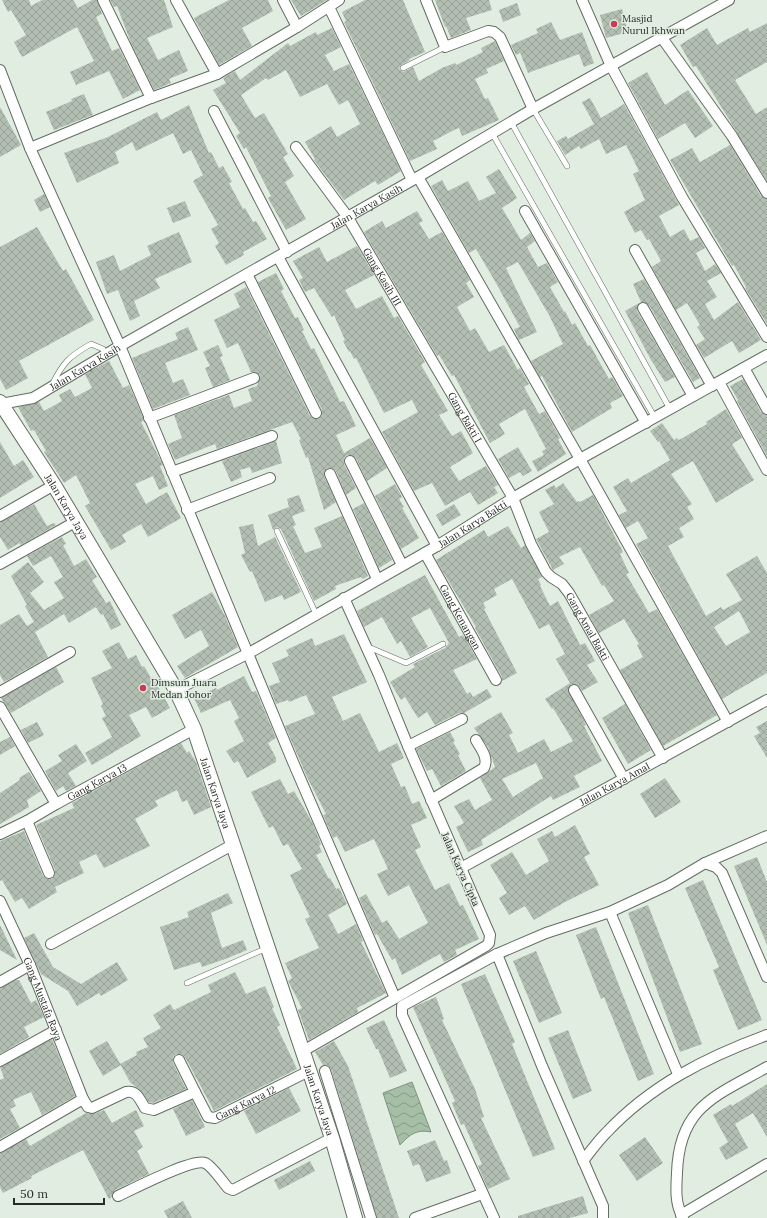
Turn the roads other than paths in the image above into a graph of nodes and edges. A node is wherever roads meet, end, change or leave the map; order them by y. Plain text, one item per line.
1 (103, 0) edge
2 (176, 0) edge
3 (283, 0) edge
4 (339, 0) edge
5 (426, 0) edge
6 (582, 0) edge
7 (729, 0) edge
8 (329, 7) junction
9 (297, 28) junction
10 (662, 38) junction
11 (445, 47) junction
12 (612, 66) junction
13 (403, 68) dead end
14 (0, 70) edge
15 (217, 74) junction
16 (151, 98) junction
17 (533, 109) junction
18 (214, 111) dead end
19 (511, 122) junction
20 (492, 133) junction
21 (296, 147) dead end
22 (30, 148) junction
23 (567, 166) dead end
24 (415, 179) junction
25 (767, 193) edge
26 (525, 211) dead end
27 (347, 216) junction
28 (635, 250) dead end
29 (287, 252) junction
30 (278, 257) junction
31 (247, 274) junction
32 (643, 308) dead end
33 (418, 336) joint
34 (767, 337) edge
35 (120, 346) junction
36 (767, 355) edge
37 (105, 356) junction
38 (744, 368) junction
39 (254, 378) dead end
40 (715, 384) junction
41 (50, 388) junction
42 (693, 396) junction
43 (0, 403) edge
44 (670, 409) junction
45 (767, 409) edge
46 (316, 413) dead end
47 (149, 418) junction
48 (655, 418) junction
49 (646, 423) junction
50 (272, 436) dead end
51 (580, 459) junction
52 (350, 461) dead end
53 (767, 470) edge
54 (172, 472) junction
55 (330, 474) dead end
56 (270, 478) dead end
57 (54, 485) junction
58 (513, 498) junction
59 (187, 510) junction
60 (0, 516) edge
61 (75, 522) junction
62 (276, 531) dead end
63 (437, 546) junction
64 (425, 553) junction
65 (1, 562) edge
66 (402, 565) junction
67 (377, 579) junction
68 (344, 598) junction
69 (316, 614) junction
70 (443, 644) dead end
71 (366, 646) junction
72 (70, 652) dead end
73 (248, 654) junction
74 (496, 680) dead end
75 (176, 690) junction
76 (574, 690) dead end
77 (0, 692) edge
78 (767, 700) edge
79 (0, 707) edge
80 (462, 719) dead end
81 (728, 722) junction
82 (194, 729) junction
83 (476, 740) dead end
84 (408, 746) junction
85 (663, 758) junction
86 (624, 779) junction
87 (431, 800) junction
88 (56, 804) junction
89 (27, 821) junction
90 (0, 834) edge
91 (767, 836) edge
92 (234, 844) junction
93 (705, 863) junction
94 (461, 868) junction
95 (49, 873) dead end
96 (0, 901) edge
97 (610, 912) junction
98 (51, 944) dead end
99 (268, 948) junction
100 (498, 954) junction
101 (30, 966) junction
102 (767, 976) edge
103 (0, 982) edge
104 (187, 983) dead end
105 (395, 998) junction
106 (56, 1030) junction
107 (767, 1035) edge
108 (303, 1051) junction
109 (179, 1060) dead end
110 (0, 1062) edge
111 (767, 1066) edge
112 (325, 1070) dead end
113 (309, 1071) junction
114 (678, 1074) junction
115 (195, 1092) junction
116 (83, 1099) junction
117 (332, 1138) junction
118 (0, 1147) edge
119 (583, 1162) junction
120 (767, 1164) edge
121 (482, 1194) junction
122 (118, 1196) dead end
123 (682, 1216) edge
124 (355, 1218) edge
125 (371, 1218) edge
126 (415, 1218) edge
127 (494, 1218) edge
128 (604, 1218) edge

1 - 16 street
2 - 15 street
3 - 9 street
4 - 8 street
5 - 11 street
6 - 12 street
7 - 10 street, Jalan Karya Kasih
8 - 9 street
8 - 24 street
9 - 15 street
10 - 12 street, Jalan Karya Kasih
10 - 25 street
11 - 13 lane
11 - 17 street
12 - 17 street, Jalan Karya Kasih
12 - 34 street
14 - 22 street
15 - 16 street
16 - 22 street
17 - 19 street, Jalan Karya Kasih
17 - 23 lane
18 - 29 street
19 - 20 street, Jalan Karya Kasih
19 - 44 lane
20 - 24 street, Jalan Karya Kasih
20 - 48 lane
21 - 27 street, Gang Kasih III
22 - 35 street
24 - 27 street, Jalan Karya Kasih
24 - 51 street
26 - 49 street
27 - 29 street, Jalan Karya Kasih
27 - 33 street, Gang Kasih III
28 - 40 street
29 - 30 street, Jalan Karya Kasih
30 - 31 street, Jalan Karya Kasih
30 - 63 street
31 - 35 street, Jalan Karya Kasih
31 - 46 street
32 - 42 street
33 - 58 street, Gang Bakti I
35 - 37 street, Jalan Karya Kasih
35 - 47 street
36 - 38 street, Jalan Karya Bakti
37 - 41 street, Jalan Karya Kasih
37 - 41 lane
38 - 40 street, Jalan Karya Bakti
38 - 45 street
39 - 47 street
40 - 42 street, Jalan Karya Bakti
40 - 53 street
41 - 43 street, Jalan Karya Kasih
42 - 44 street, Jalan Karya Bakti
43 - 57 main road, Jalan Karya Jaya
44 - 48 street, Jalan Karya Bakti
47 - 54 street
48 - 49 street, Jalan Karya Bakti
49 - 51 street, Jalan Karya Bakti
50 - 54 street
51 - 58 street, Jalan Karya Bakti
51 - 81 street
52 - 66 street
54 - 59 street
55 - 67 street
56 - 59 street
57 - 60 street
57 - 61 main road, Jalan Karya Jaya
58 - 63 street, Jalan Karya Bakti
58 - 85 street, Gang Amal Bakti
59 - 73 street
61 - 65 street
61 - 75 main road, Jalan Karya Jaya
62 - 69 lane
63 - 64 street, Jalan Karya Bakti
64 - 66 street, Jalan Karya Bakti
64 - 74 street, Gang Kenangan
66 - 67 street, Jalan Karya Bakti
67 - 68 street, Jalan Karya Bakti
68 - 69 street, Jalan Karya Bakti
68 - 71 street, Jalan Karya Cipta
69 - 73 street, Jalan Karya Bakti
70 - 71 lane
71 - 84 street, Jalan Karya Cipta
72 - 77 street
73 - 75 street, Jalan Karya Bakti
73 - 105 street
75 - 82 main road, Jalan Karya Jaya
76 - 86 street
78 - 81 street, Jalan Karya Amal
79 - 88 street
80 - 84 street
81 - 85 street, Jalan Karya Amal
82 - 88 street, Gang Karya 13
82 - 92 main road, Jalan Karya Jaya
83 - 87 street
84 - 87 street, Jalan Karya Cipta
85 - 86 street, Jalan Karya Amal
86 - 94 street, Jalan Karya Amal
87 - 94 street, Jalan Karya Cipta
88 - 89 street, Gang Karya 13
89 - 90 street, Gang Karya 13
89 - 95 street
91 - 93 street
92 - 98 street
92 - 99 main road, Jalan Karya Jaya
93 - 97 street
93 - 102 street
94 - 105 street, Jalan Karya Cipta
96 - 101 street, Gang Mustafa Raya
97 - 100 street
97 - 114 street
99 - 104 lane
99 - 108 main road, Jalan Karya Jaya
100 - 119 street
100 - 121 street
101 - 103 street
101 - 106 street, Gang Mustafa Raya
105 - 108 street, Jalan Karya Cipta
106 - 110 street
106 - 116 street, Gang Mustafa Raya
107 - 114 street
108 - 113 main road, Jalan Karya Jaya
109 - 115 street
111 - 123 street
112 - 125 street
113 - 115 street, Gang Karya 12
113 - 117 main road, Jalan Karya Jaya
114 - 119 street
115 - 116 street, Gang Mustafa Raya
116 - 118 street
117 - 122 street
117 - 124 main road, Jalan Karya Jaya
119 - 128 street
120 - 123 street
121 - 126 street
121 - 127 street

